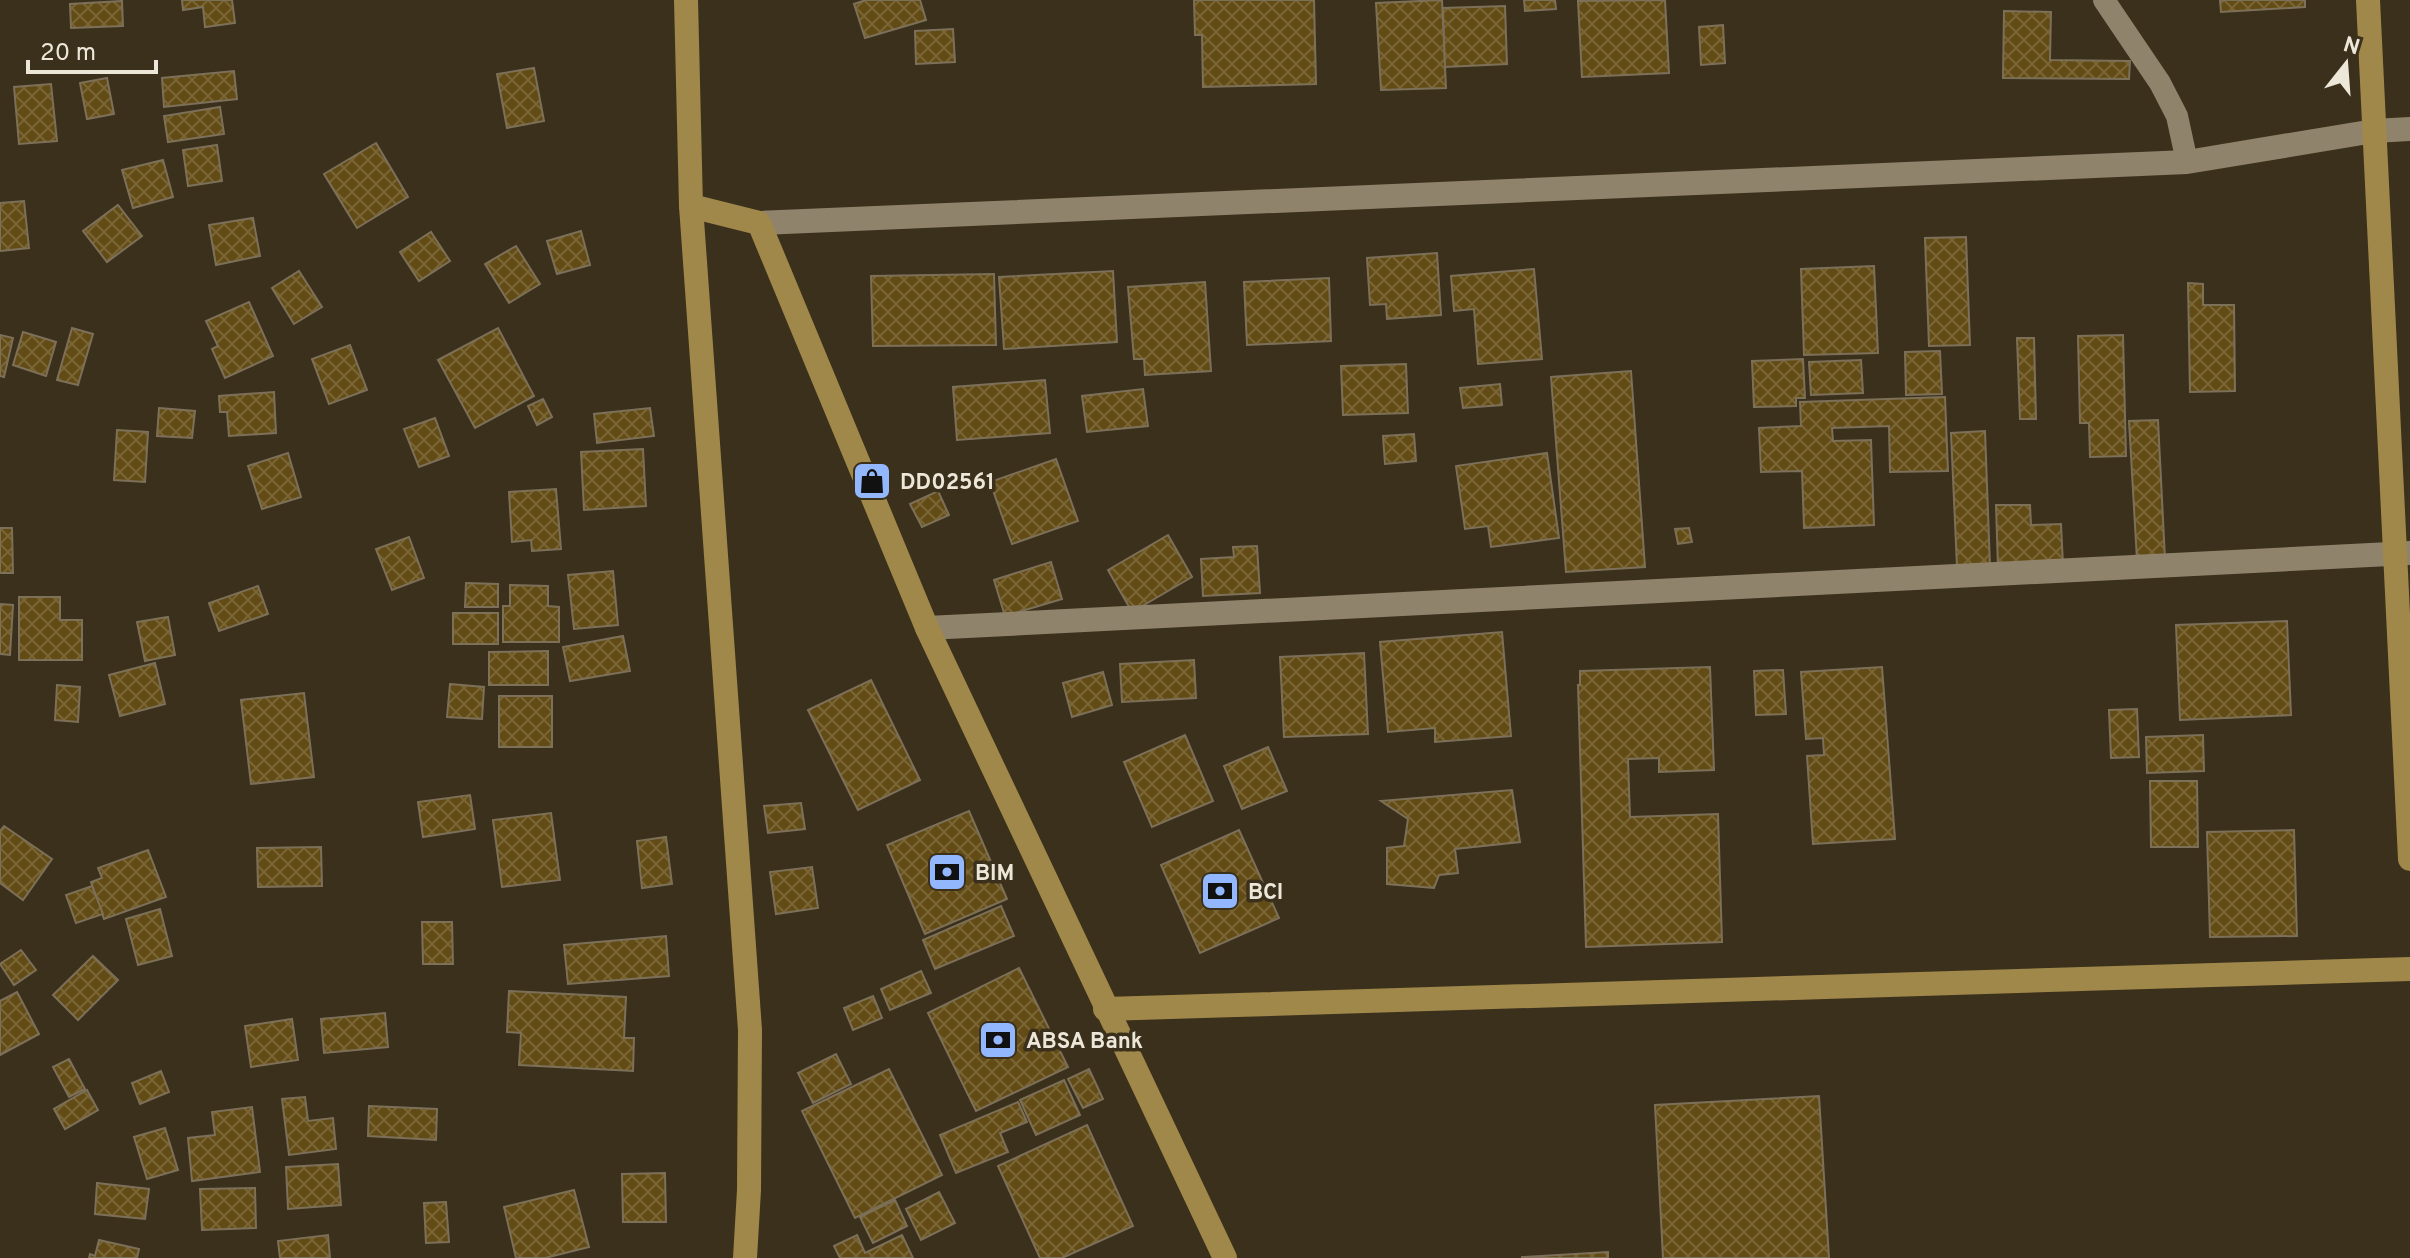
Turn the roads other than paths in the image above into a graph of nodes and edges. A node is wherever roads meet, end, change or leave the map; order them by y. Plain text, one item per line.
1 (686, 0) edge
2 (2104, 0) edge
3 (2368, 0) edge
4 (2410, 129) edge
5 (2374, 131) junction
6 (2187, 162) junction
7 (691, 206) junction
8 (759, 223) junction
9 (2403, 553) edge
10 (927, 628) junction
11 (2410, 859) edge
12 (2410, 969) edge
13 (1105, 1009) junction
14 (745, 1258) edge
15 (1225, 1258) edge

1 - 7 main road
2 - 6 lane
3 - 5 main road
4 - 5 street
5 - 6 street
5 - 9 main road
6 - 8 street
7 - 8 main road
7 - 14 main road
8 - 10 main road
9 - 10 street
9 - 11 main road
10 - 13 main road
12 - 13 main road
13 - 15 main road

